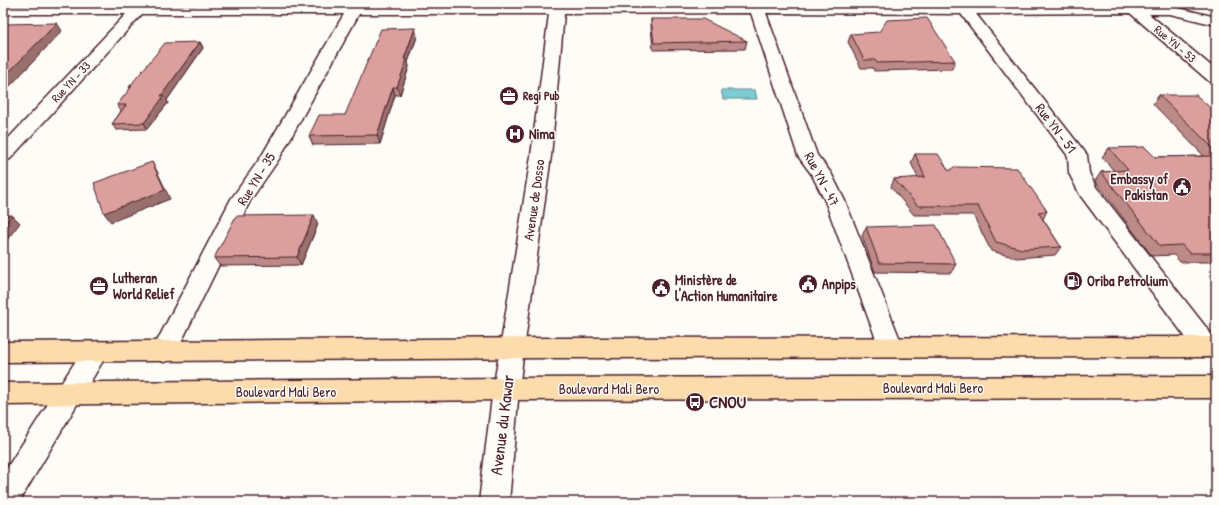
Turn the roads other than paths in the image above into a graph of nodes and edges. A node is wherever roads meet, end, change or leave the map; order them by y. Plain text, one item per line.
1 (558, 6) edge
2 (1166, 7) edge
3 (354, 9) junction
4 (758, 9) junction
5 (1134, 9) junction
6 (3, 10) edge
7 (138, 10) junction
8 (966, 10) junction
9 (1216, 21) edge
10 (1216, 78) edge
11 (3, 155) edge
12 (892, 347) junction
13 (1212, 347) edge
14 (512, 349) junction
15 (3, 352) edge
16 (95, 352) junction
17 (164, 352) junction
18 (1216, 388) edge
19 (506, 389) junction
20 (69, 393) junction
21 (3, 394) edge
22 (3, 501) edge
23 (494, 502) edge

1 - 3 street
1 - 4 street
1 - 14 street, Avenue de Dosso
2 - 5 street
2 - 9 street
3 - 7 street
3 - 17 street, Rue YN - 35
4 - 8 street
4 - 12 street, Rue YN - 47
5 - 8 street
5 - 10 street, Rue YN - 53
6 - 7 street
7 - 11 street, Rue YN - 33
8 - 13 street, Rue YN - 51
12 - 13 main road
12 - 14 main road
14 - 17 main road
14 - 19 street, Avenue du Kawar
15 - 16 main road
16 - 17 main road
16 - 20 street
18 - 19 main road, Boulevard Mali Bero
19 - 20 main road, Boulevard Mali Bero
19 - 23 street, Avenue du Kawar
20 - 21 main road, Boulevard Mali Bero
20 - 22 street

